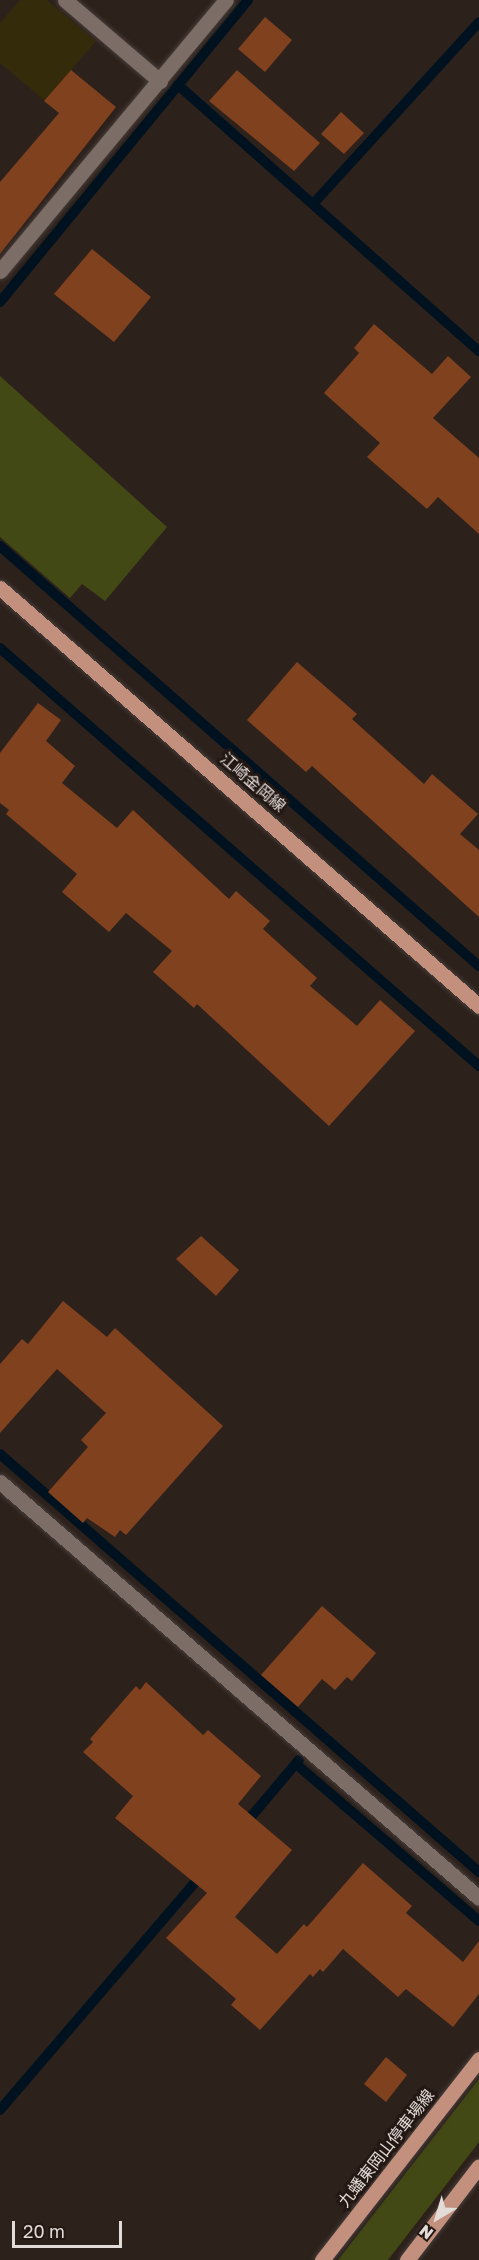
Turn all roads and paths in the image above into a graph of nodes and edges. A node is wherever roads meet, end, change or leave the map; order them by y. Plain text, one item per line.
1 (65, 0) edge
2 (226, 0) edge
3 (160, 81) junction
4 (0, 271) edge
5 (0, 588) edge
6 (479, 1006) edge
7 (0, 1482) edge
8 (479, 1898) edge
9 (479, 2059) edge
10 (479, 2166) edge
11 (322, 2260) edge
12 (407, 2260) edge

1 - 3 street
2 - 3 street
3 - 4 street
5 - 6 main road, 江崎金岡線
7 - 8 street
9 - 11 main road, 九蟠東岡山停車場線
10 - 12 main road

